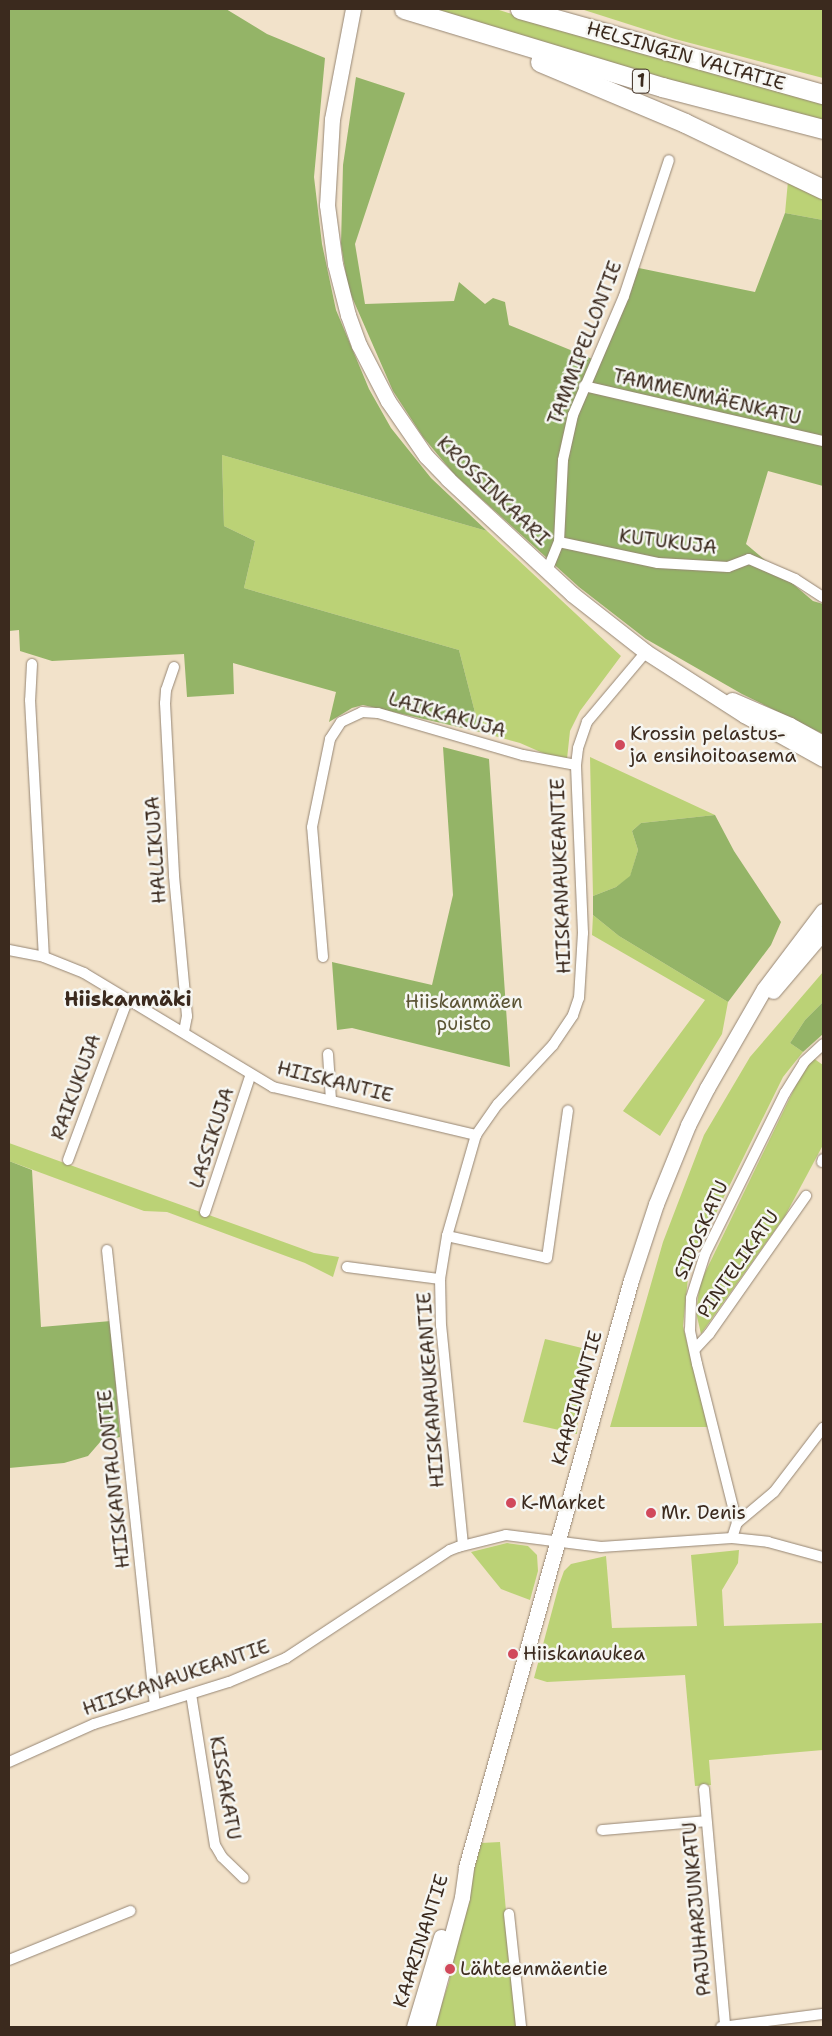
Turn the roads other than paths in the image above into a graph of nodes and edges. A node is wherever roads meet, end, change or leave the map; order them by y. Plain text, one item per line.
1 (404, 9) edge
2 (520, 9) edge
3 (352, 16) edge
4 (461, 28) junction
5 (823, 94) edge
6 (823, 129) edge
7 (669, 160) dead end
8 (823, 190) edge
9 (584, 386) junction
10 (823, 441) edge
11 (559, 542) junction
12 (547, 570) junction
13 (823, 597) edge
14 (646, 652) junction
15 (32, 664) dead end
16 (174, 668) dead end
17 (716, 695) junction
18 (823, 744) edge
19 (823, 759) edge
20 (576, 765) junction
21 (823, 911) edge
22 (823, 932) edge
23 (9, 950) edge
24 (323, 956) dead end
25 (44, 957) junction
26 (128, 999) junction
27 (184, 1032) junction
28 (735, 1039) junction
29 (823, 1044) edge
30 (328, 1054) dead end
31 (251, 1074) junction
32 (331, 1100) junction
33 (568, 1110) dead end
34 (476, 1135) junction
35 (68, 1160) dead end
36 (806, 1196) dead end
37 (205, 1212) dead end
38 (447, 1236) junction
39 (108, 1250) dead end
40 (347, 1267) dead end
41 (440, 1279) junction
42 (695, 1349) junction
43 (823, 1428) edge
44 (737, 1523) junction
45 (732, 1538) junction
46 (558, 1542) junction
47 (450, 1550) junction
48 (823, 1557) edge
49 (191, 1694) junction
50 (156, 1704) junction
51 (9, 1762) edge
52 (704, 1789) dead end
53 (706, 1821) junction
54 (602, 1830) dead end
55 (466, 1867) junction
56 (244, 1878) dead end
57 (130, 1911) dead end
58 (510, 1914) dead end
59 (9, 1960) edge
60 (823, 2014) edge
61 (723, 2026) edge
62 (414, 2027) edge
63 (427, 2027) edge
64 (521, 2027) edge

1 - 4 highway, HELSINGIN VALTATIE / 1
2 - 5 highway, HELSINGIN VALTATIE / 1
3 - 12 main road, KROSSINKAARI
4 - 6 highway, HELSINGIN VALTATIE / 1
4 - 8 highway
7 - 9 street, TAMMIPELLONTIE
9 - 10 street, TAMMENMÄENKATU
9 - 11 street, TAMMIPELLONTIE
11 - 12 street, TAMMIPELLONTIE
11 - 13 street, KUTUKUJA
12 - 14 main road, KROSSINKAARI
14 - 17 main road, KROSSINKAARI
14 - 20 street, HIISKANAUKEANTIE
15 - 25 street
16 - 27 street, HALLIKUJA
17 - 18 main road, KROSSINKAARI
17 - 19 main road, KROSSINKAARI
20 - 24 street, LAIKKAKUJA
20 - 34 street, HIISKANAUKEANTIE
21 - 28 main road, KAARINANTIE
22 - 28 main road, KAARINANTIE
23 - 25 street, HIISKANTIE
25 - 26 street, HIISKANTIE
26 - 27 street, HIISKANTIE
26 - 35 street, RAIKUKUJA
27 - 31 street, HIISKANTIE
28 - 46 main road, KAARINANTIE
29 - 42 street, SIDOSKATU
30 - 32 street
31 - 32 street, HIISKANTIE
31 - 37 street, LASSIKUJA
32 - 34 street, HIISKANTIE
33 - 38 street
34 - 38 street, HIISKANAUKEANTIE
36 - 42 street, PINTELIKATU
38 - 41 street, HIISKANAUKEANTIE
39 - 50 street, HIISKANTALONTIE
40 - 41 street
41 - 47 street, HIISKANAUKEANTIE
42 - 44 street, SIDOSKATU
43 - 44 street
44 - 45 street
45 - 46 street, HIISKANAUKEANTIE
45 - 48 street, HIISKANAUKEANTIE
46 - 47 street, HIISKANAUKEANTIE
46 - 55 main road, KAARINANTIE
47 - 49 street, HIISKANAUKEANTIE
49 - 50 street, HIISKANAUKEANTIE
49 - 56 street, KISSAKATU
50 - 51 street, HIISKANAUKEANTIE
52 - 53 street, PAJUHARJUNKATU
53 - 54 street
53 - 61 street, PAJUHARJUNKATU
55 - 62 main road, KAARINANTIE
55 - 63 main road, KAARINANTIE
57 - 59 street
58 - 64 street
60 - 61 street

